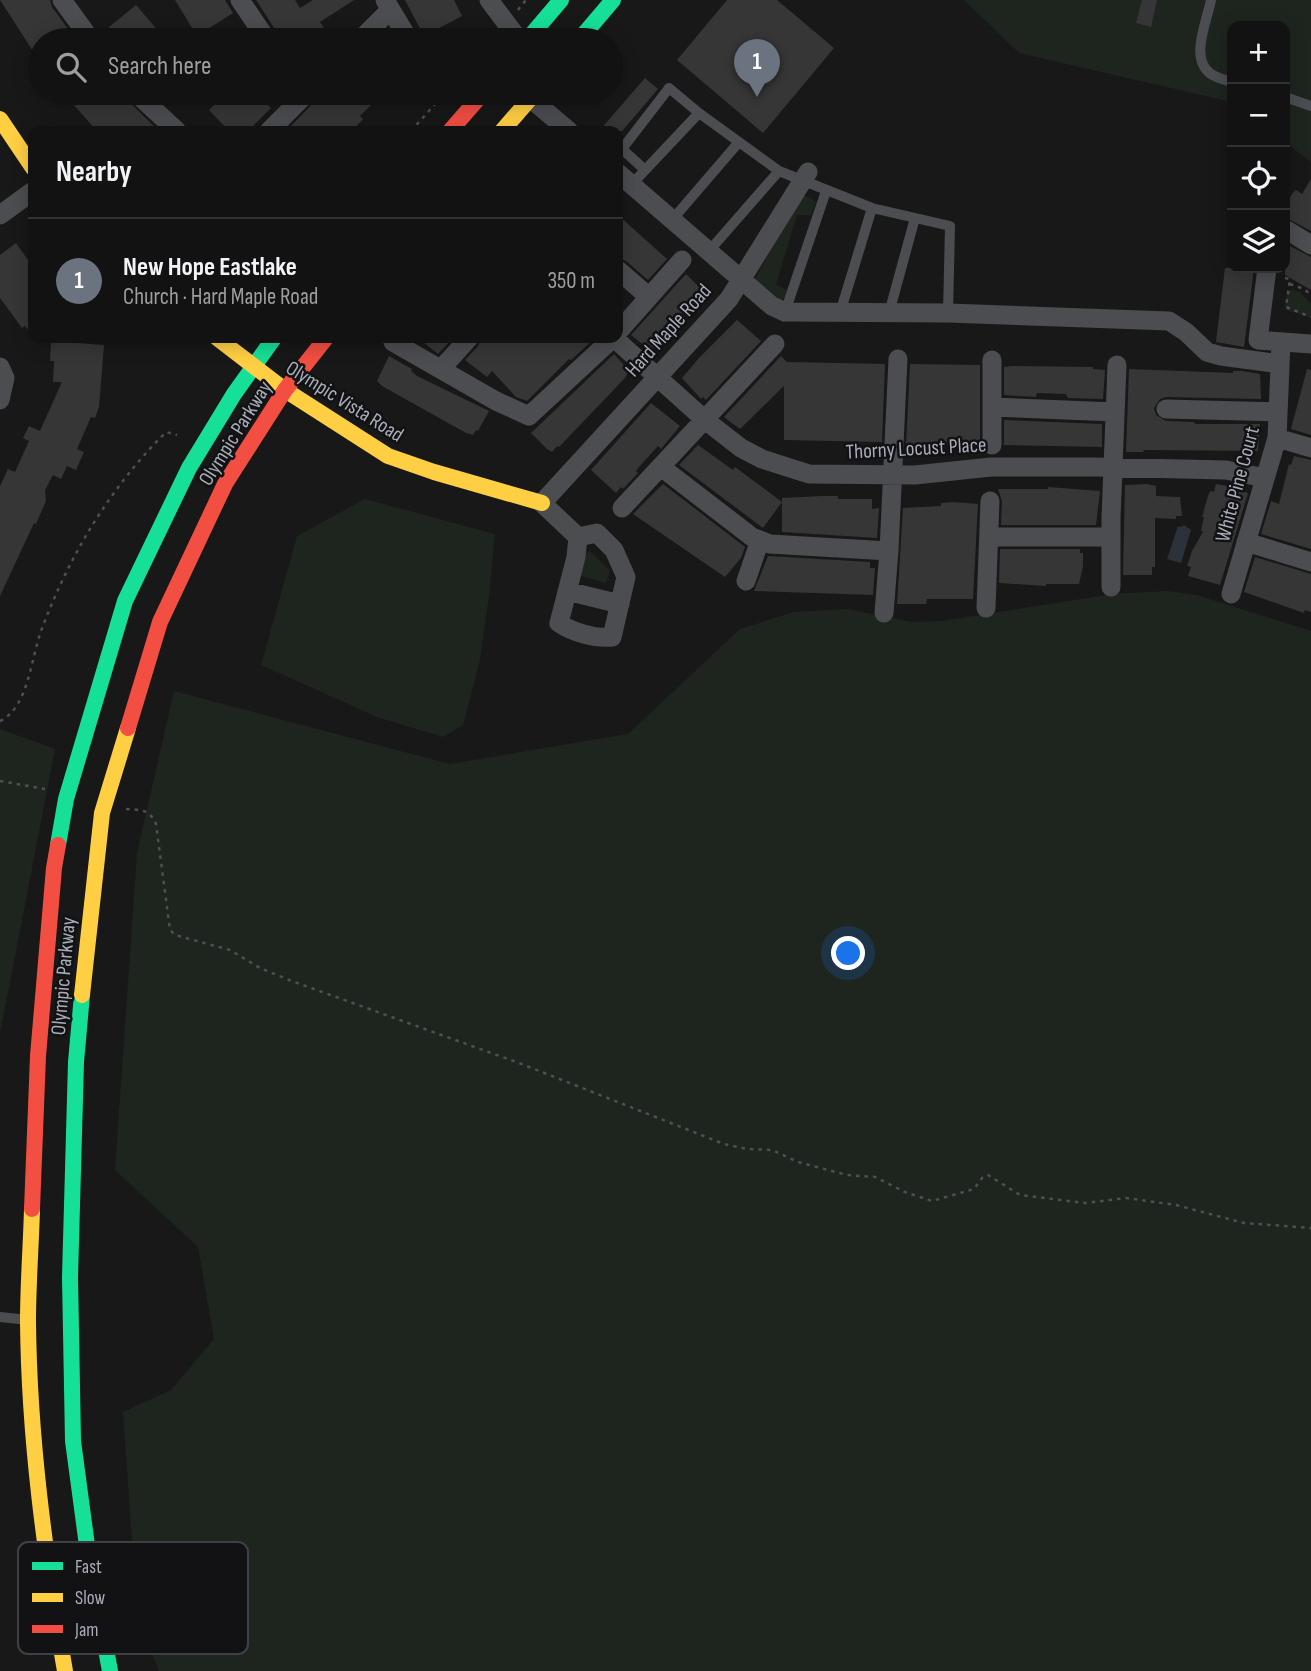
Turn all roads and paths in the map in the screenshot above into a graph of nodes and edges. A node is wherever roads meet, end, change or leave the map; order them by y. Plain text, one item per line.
1 (62, 0) edge
2 (240, 0) edge
3 (489, 0) edge
4 (561, 0) edge
5 (613, 0) edge
6 (1212, 0) edge
7 (387, 5) edge
8 (82, 28) edge
9 (259, 28) edge
10 (369, 28) edge
11 (401, 28) edge
12 (510, 28) edge
13 (537, 28) edge
14 (589, 28) edge
15 (1227, 80) edge
16 (1290, 99) edge
17 (149, 105) edge
18 (294, 105) edge
19 (434, 105) edge
20 (473, 105) edge
21 (524, 105) edge
22 (542, 105) edge
23 (1311, 106) edge
24 (699, 113) junction
25 (0, 120) edge
26 (172, 126) edge
27 (274, 126) edge
28 (415, 126) edge
29 (454, 126) edge
30 (506, 126) edge
31 (564, 126) edge
32 (738, 142) junction
33 (623, 148) edge
34 (623, 150) edge
35 (28, 161) edge
36 (645, 170) junction
37 (779, 171) junction
38 (805, 177) junction
39 (624, 179) edge
40 (826, 191) junction
41 (28, 195) edge
42 (872, 208) junction
43 (0, 215) edge
44 (915, 218) junction
45 (672, 220) junction
46 (1290, 232) edge
47 (1311, 245) edge
48 (709, 251) junction
49 (682, 260) dead end
50 (1275, 273) edge
51 (1277, 273) edge
52 (623, 275) edge
53 (741, 278) junction
54 (1290, 284) junction
55 (1311, 295) edge
56 (649, 297) junction
57 (785, 312) junction
58 (840, 313) junction
59 (948, 313) junction
60 (888, 314) junction
61 (1311, 317) edge
62 (623, 326) edge
63 (1281, 342) junction
64 (223, 343) edge
65 (270, 343) edge
66 (322, 343) edge
67 (395, 343) edge
68 (464, 343) edge
69 (608, 343) edge
70 (619, 343) edge
71 (775, 344) dead end
72 (1311, 344) edge
73 (898, 359) dead end
74 (992, 360) dead end
75 (1280, 364) junction
76 (1117, 365) dead end
77 (253, 367) junction
78 (0, 368) edge
79 (441, 369) junction
80 (658, 376) junction
81 (285, 390) junction
82 (0, 400) edge
83 (992, 407) junction
84 (1166, 410) dead end
85 (1115, 412) junction
86 (1277, 412) junction
87 (705, 420) junction
88 (177, 435) dead end
89 (1277, 438) junction
90 (992, 445) dead end
91 (1311, 448) edge
92 (661, 467) junction
93 (893, 475) junction
94 (1113, 475) junction
95 (1265, 478) junction
96 (990, 501) dead end
97 (542, 503) junction
98 (622, 508) dead end
99 (578, 537) junction
100 (989, 537) junction
101 (1111, 537) junction
102 (760, 540) junction
103 (1246, 542) junction
104 (889, 551) junction
105 (1311, 562) edge
106 (746, 581) dead end
107 (1111, 587) dead end
108 (566, 591) junction
109 (1231, 594) dead end
110 (620, 604) junction
111 (986, 608) dead end
112 (884, 612) dead end
113 (0, 721) edge
114 (0, 781) edge
115 (48, 790) dead end
116 (126, 809) dead end
117 (1311, 1228) edge
118 (0, 1317) edge
119 (28, 1321) junction
120 (45, 1542) edge
121 (87, 1542) edge

1 - 8 street
2 - 9 street
3 - 12 street
4 - 13 main road
5 - 14 main road
6 - 15 lane
7 - 10 street
7 - 11 street
16 - 23 lane
17 - 26 street
18 - 27 street
19 - 28 path
20 - 29 main road
21 - 30 main road
22 - 31 street
24 - 32 lane
24 - 33 lane
24 - 36 lane
25 - 35 main road
32 - 37 lane
32 - 45 lane
34 - 36 lane
36 - 39 lane
37 - 38 lane
37 - 48 lane
38 - 40 lane
38 - 53 street, Hard Maple Road
39 - 45 street
40 - 42 lane
40 - 57 lane
41 - 43 street
42 - 44 lane
42 - 58 lane
44 - 59 lane
44 - 60 lane
45 - 48 street
46 - 47 street
48 - 53 street
49 - 56 street
50 - 63 street
51 - 54 path
52 - 56 street
53 - 57 street
53 - 80 street, Hard Maple Road
54 - 55 path
54 - 61 path
56 - 62 street
57 - 58 street
58 - 60 street
59 - 60 street
59 - 75 street
63 - 72 street
63 - 75 street, White Pine Court
64 - 77 main road, Olympic Vista Road
65 - 77 main road, Olympic Parkway
66 - 81 main road, Olympic Parkway
67 - 79 street
68 - 79 street
69 - 79 street
70 - 80 street, Thorny Locust Place
71 - 87 street
73 - 93 street
74 - 83 street
75 - 86 street, White Pine Court
76 - 85 street
77 - 81 main road, Olympic Vista Road
77 - 119 main road, Olympic Parkway
78 - 82 street
80 - 87 street, Thorny Locust Place
80 - 97 street, Hard Maple Road
81 - 97 main road, Olympic Vista Road
81 - 121 main road, Olympic Parkway
83 - 85 street
83 - 90 street
84 - 86 street
85 - 94 street
86 - 89 street, White Pine Court
87 - 92 street
87 - 93 street, Thorny Locust Place
88 - 113 path
89 - 91 street
89 - 95 street, White Pine Court
92 - 98 street
92 - 102 street
93 - 94 street, Thorny Locust Place
93 - 104 street
94 - 95 street, Thorny Locust Place
94 - 101 street
95 - 103 street, White Pine Court
96 - 100 street
97 - 99 street
99 - 108 street
99 - 110 street
100 - 101 street
100 - 111 street
101 - 107 street
102 - 104 street
102 - 106 street
103 - 105 street
103 - 109 street, White Pine Court
104 - 112 street
108 - 110 street
108 - 110 street
114 - 115 path
116 - 117 path
118 - 119 lane
119 - 120 main road, Olympic Parkway

